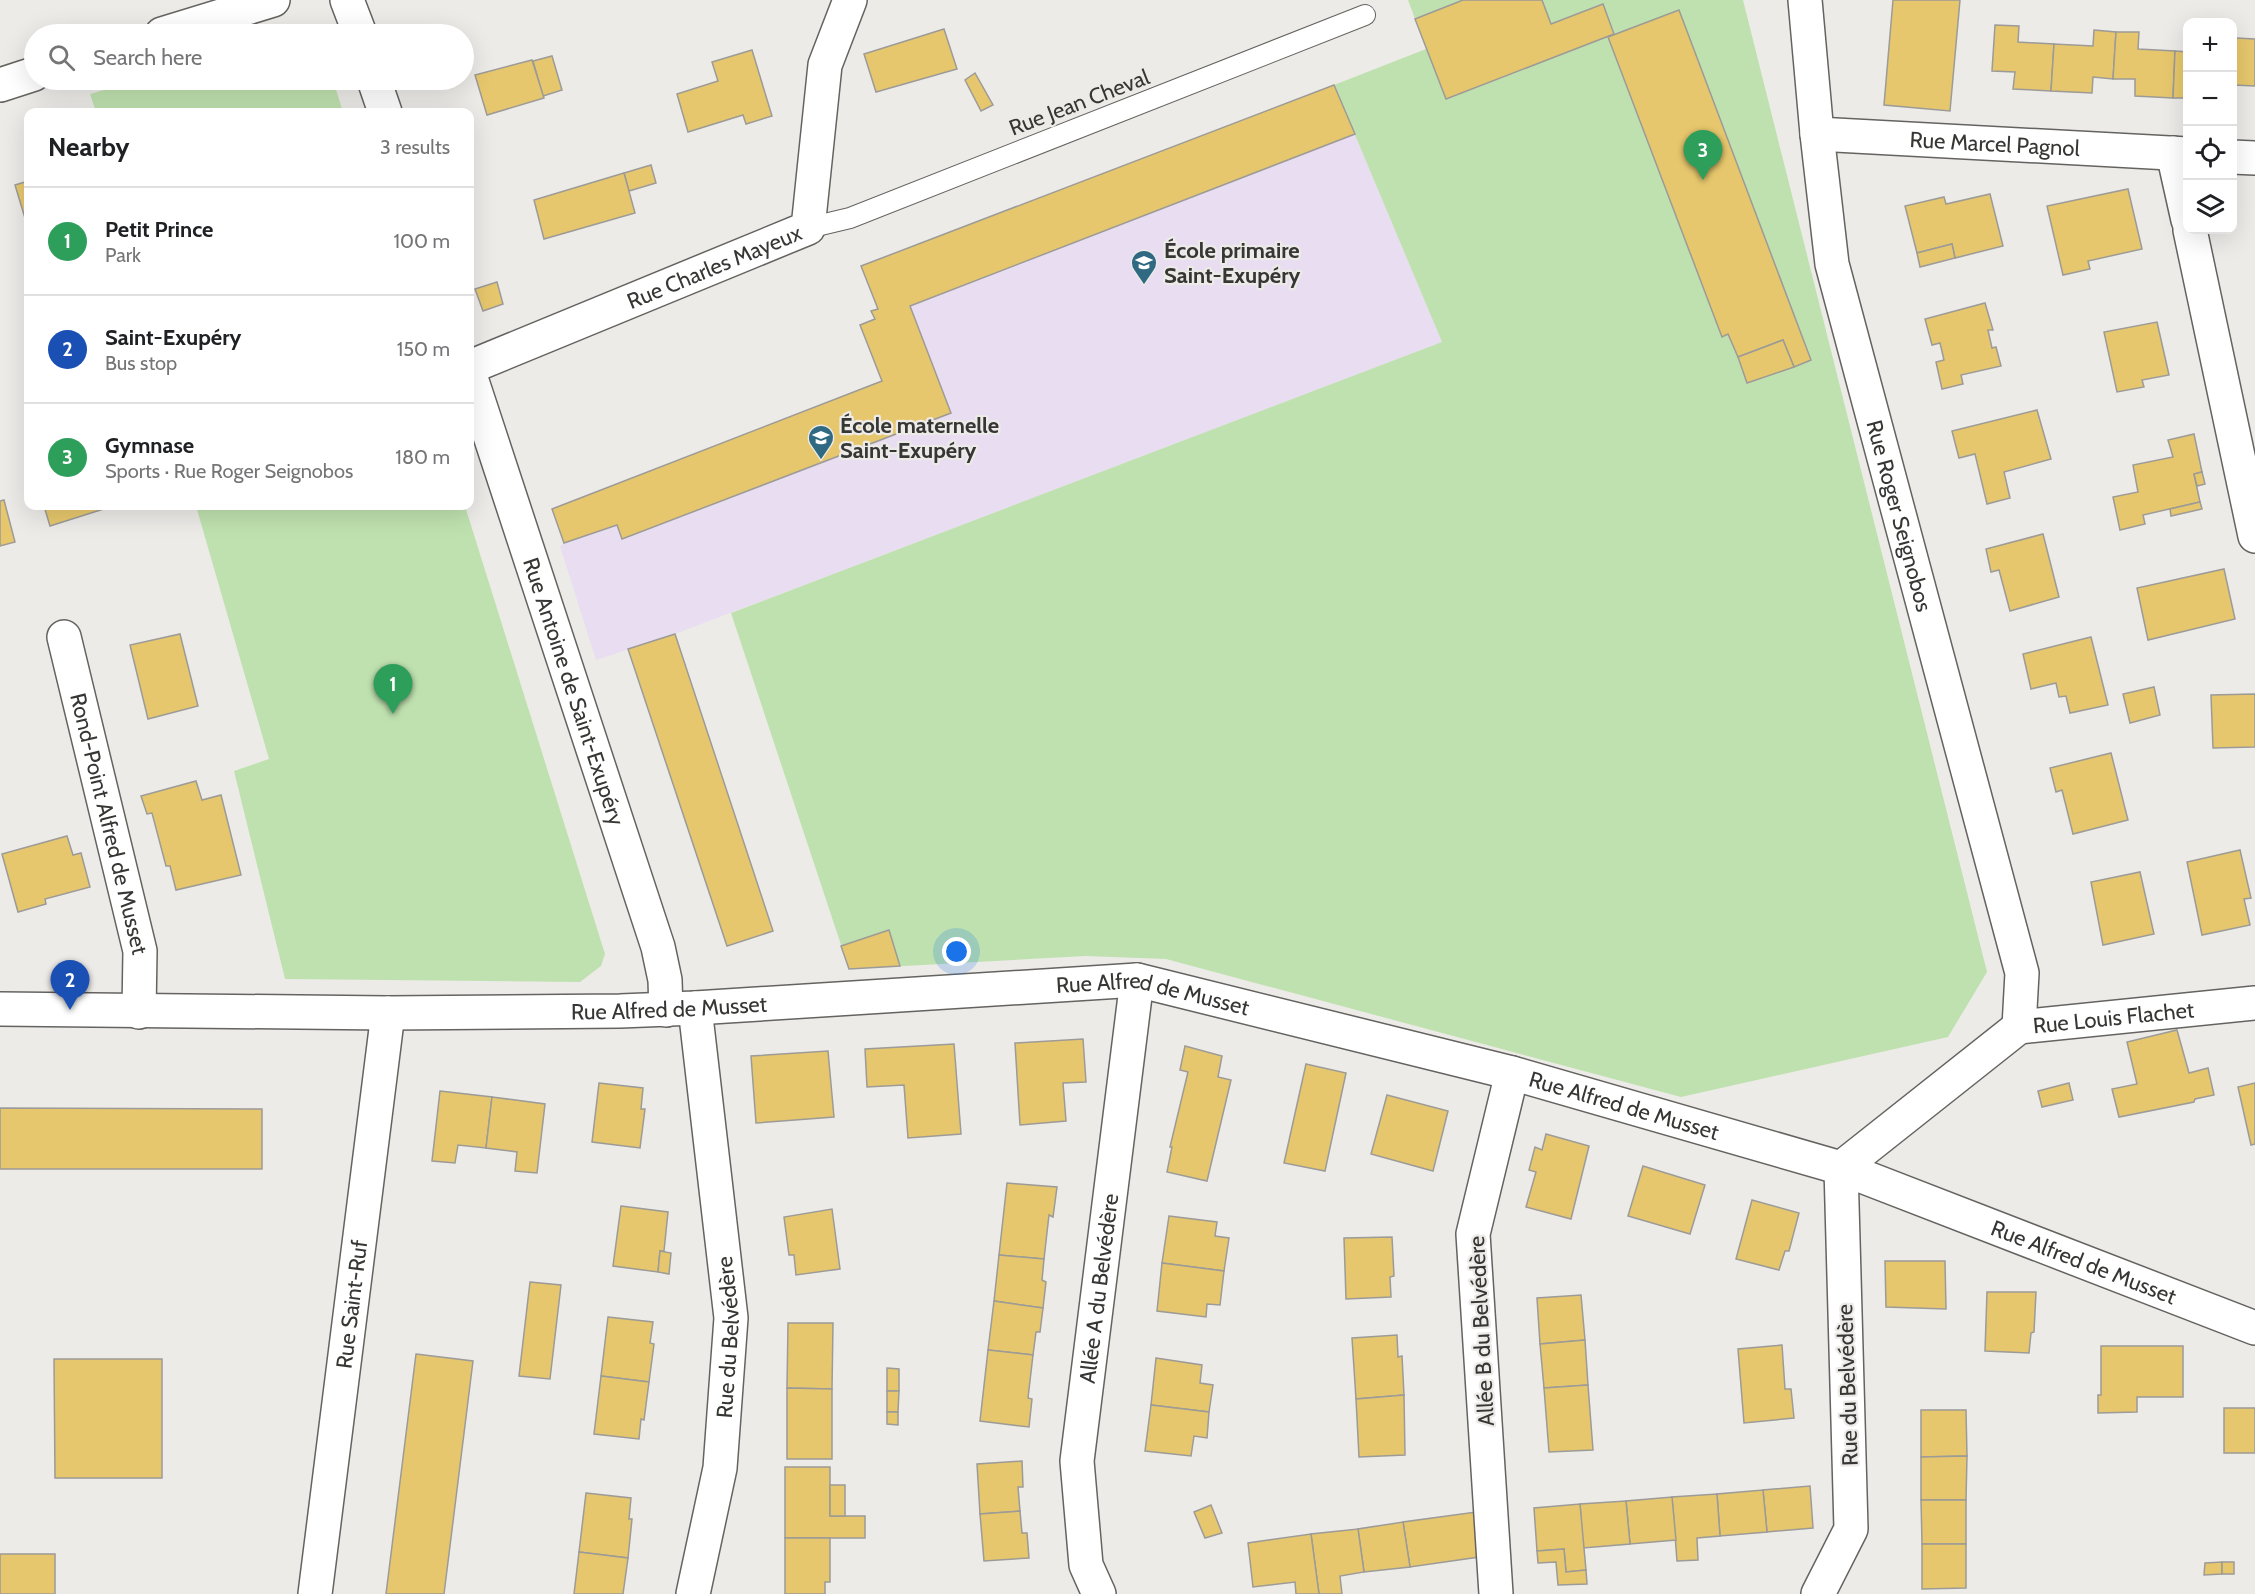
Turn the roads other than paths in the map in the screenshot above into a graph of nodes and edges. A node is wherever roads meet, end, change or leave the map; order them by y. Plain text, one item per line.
1 (273, 0) edge
2 (347, 0) edge
3 (850, 0) edge
4 (1805, 0) edge
5 (1365, 15) dead end
6 (195, 24) edge
7 (356, 24) edge
8 (24, 77) edge
9 (0, 85) edge
10 (377, 90) edge
11 (384, 108) edge
12 (1817, 134) junction
13 (2180, 154) edge
14 (2237, 157) edge
15 (2255, 158) edge
16 (2183, 182) edge
17 (808, 228) junction
18 (2191, 234) edge
19 (474, 365) edge
20 (474, 387) edge
21 (2255, 536) edge
22 (64, 637) dead end
23 (1137, 980) junction
24 (2255, 1003) edge
25 (0, 1009) edge
26 (681, 1009) junction
27 (139, 1012) junction
28 (388, 1013) junction
29 (2019, 1027) junction
30 (1512, 1073) junction
31 (1840, 1168) junction
32 (2255, 1328) edge
33 (315, 1594) edge
34 (693, 1594) edge
35 (1099, 1594) edge
36 (1496, 1594) edge
37 (1818, 1594) edge

1 - 6 street
2 - 7 street
3 - 17 street, Rue Charles Mayeux
4 - 12 street, Rue Roger Seignobos
5 - 17 lane, Rue Jean Cheval
8 - 9 street
10 - 11 street
12 - 13 street, Rue Marcel Pagnol
12 - 29 street, Rue Roger Seignobos
13 - 16 street, Rue Marcel Pagnol
14 - 15 street
17 - 19 street, Rue Charles Mayeux
18 - 21 street
20 - 26 street, Rue Antoine de Saint-Exupéry
22 - 27 street, Rond-Point Alfred de Musset
23 - 26 street, Rue Alfred de Musset
23 - 30 street, Rue Alfred de Musset
23 - 35 street, Allée A du Belvédère
24 - 29 street, Rue Louis Flachet
25 - 27 street, Rue Alfred de Musset
26 - 28 street, Rue Alfred de Musset
26 - 34 street, Rue du Belvédère
27 - 28 street, Rue Alfred de Musset
28 - 33 street, Rue Saint-Ruf
29 - 31 street, Rue Louis Flachet
30 - 31 street, Rue Alfred de Musset
30 - 36 street, Allée B du Belvédère
31 - 32 street, Rue Alfred de Musset
31 - 37 street, Rue du Belvédère

